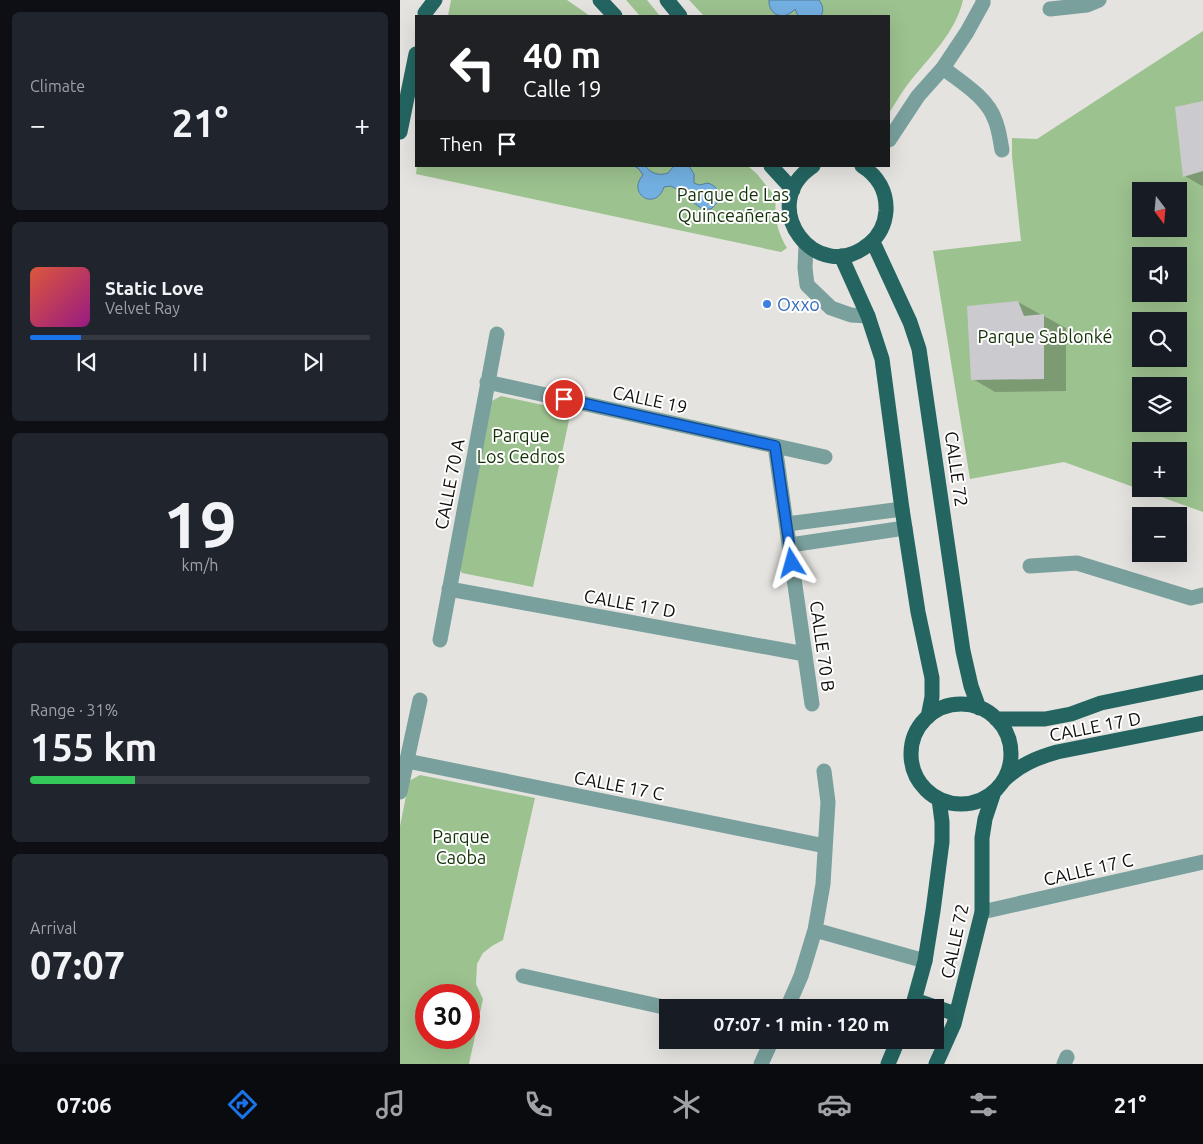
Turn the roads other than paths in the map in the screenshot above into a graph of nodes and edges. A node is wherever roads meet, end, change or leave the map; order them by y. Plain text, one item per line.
1 (435, 0) edge
2 (666, 0) edge
3 (983, 0) edge
4 (1099, 0) edge
5 (1050, 9) dead end
6 (425, 10) edge
7 (679, 15) edge
8 (415, 59) edge
9 (943, 68) junction
10 (400, 132) edge
11 (890, 138) edge
12 (1002, 150) dead end
13 (772, 167) edge
14 (812, 167) edge
15 (867, 168) edge
16 (793, 190) junction
17 (873, 242) junction
18 (806, 245) junction
19 (842, 256) junction
20 (868, 316) junction
21 (497, 334) dead end
22 (487, 382) junction
23 (775, 446) junction
24 (825, 457) dead end
25 (902, 509) junction
26 (787, 524) junction
27 (905, 528) junction
28 (790, 545) junction
29 (1030, 566) dead end
30 (449, 589) junction
31 (1203, 595) edge
32 (440, 640) dead end
33 (805, 654) junction
34 (1203, 682) edge
35 (420, 700) dead end
36 (812, 704) dead end
37 (979, 708) junction
38 (928, 717) junction
39 (996, 719) junction
40 (1203, 724) edge
41 (407, 761) junction
42 (824, 772) dead end
43 (998, 787) junction
44 (400, 792) edge
45 (939, 799) junction
46 (825, 846) junction
47 (1203, 862) edge
48 (982, 912) junction
49 (815, 930) junction
50 (925, 960) junction
51 (523, 976) dead end
52 (791, 999) edge
53 (915, 999) edge
54 (659, 1006) edge
55 (944, 1011) edge
56 (956, 1014) junction
57 (768, 1049) edge
58 (894, 1049) edge
59 (761, 1064) edge
60 (888, 1064) edge
61 (936, 1064) edge

1 - 6 main road
2 - 7 main road
3 - 9 street
4 - 5 street
8 - 10 main road
9 - 11 street
9 - 12 street
13 - 16 main road
14 - 16 main road
15 - 17 main road
16 - 18 main road
17 - 19 main road
17 - 37 main road, CALLE 72
18 - 19 main road
18 - 20 street
19 - 20 main road
20 - 25 main road
21 - 22 street, CALLE 70 A
22 - 23 street, CALLE 19
22 - 30 street, CALLE 70 A
23 - 24 street, CALLE 19
23 - 26 street, CALLE 70 B
25 - 26 street
25 - 27 main road
26 - 28 street, CALLE 70 B
27 - 28 street
27 - 38 main road
28 - 33 street, CALLE 70 B
29 - 31 street
30 - 32 street, CALLE 70 A
30 - 33 street, CALLE 17 D
33 - 36 street, CALLE 70 B
34 - 39 main road, CALLE 17 D
35 - 41 street
37 - 38 main road
37 - 39 main road
38 - 45 main road
39 - 43 main road
40 - 43 main road, CALLE 17 D
41 - 44 street
41 - 46 street, CALLE 17 C
42 - 46 street
43 - 45 main road
43 - 48 main road, CALLE 72
45 - 50 main road, CALLE 72
46 - 49 street
47 - 48 street, CALLE 17 C
48 - 56 main road, CALLE 72
49 - 50 street
49 - 52 street
50 - 53 main road, CALLE 72
51 - 54 street
55 - 56 main road
56 - 61 main road, CALLE 72
57 - 59 street
58 - 60 main road

